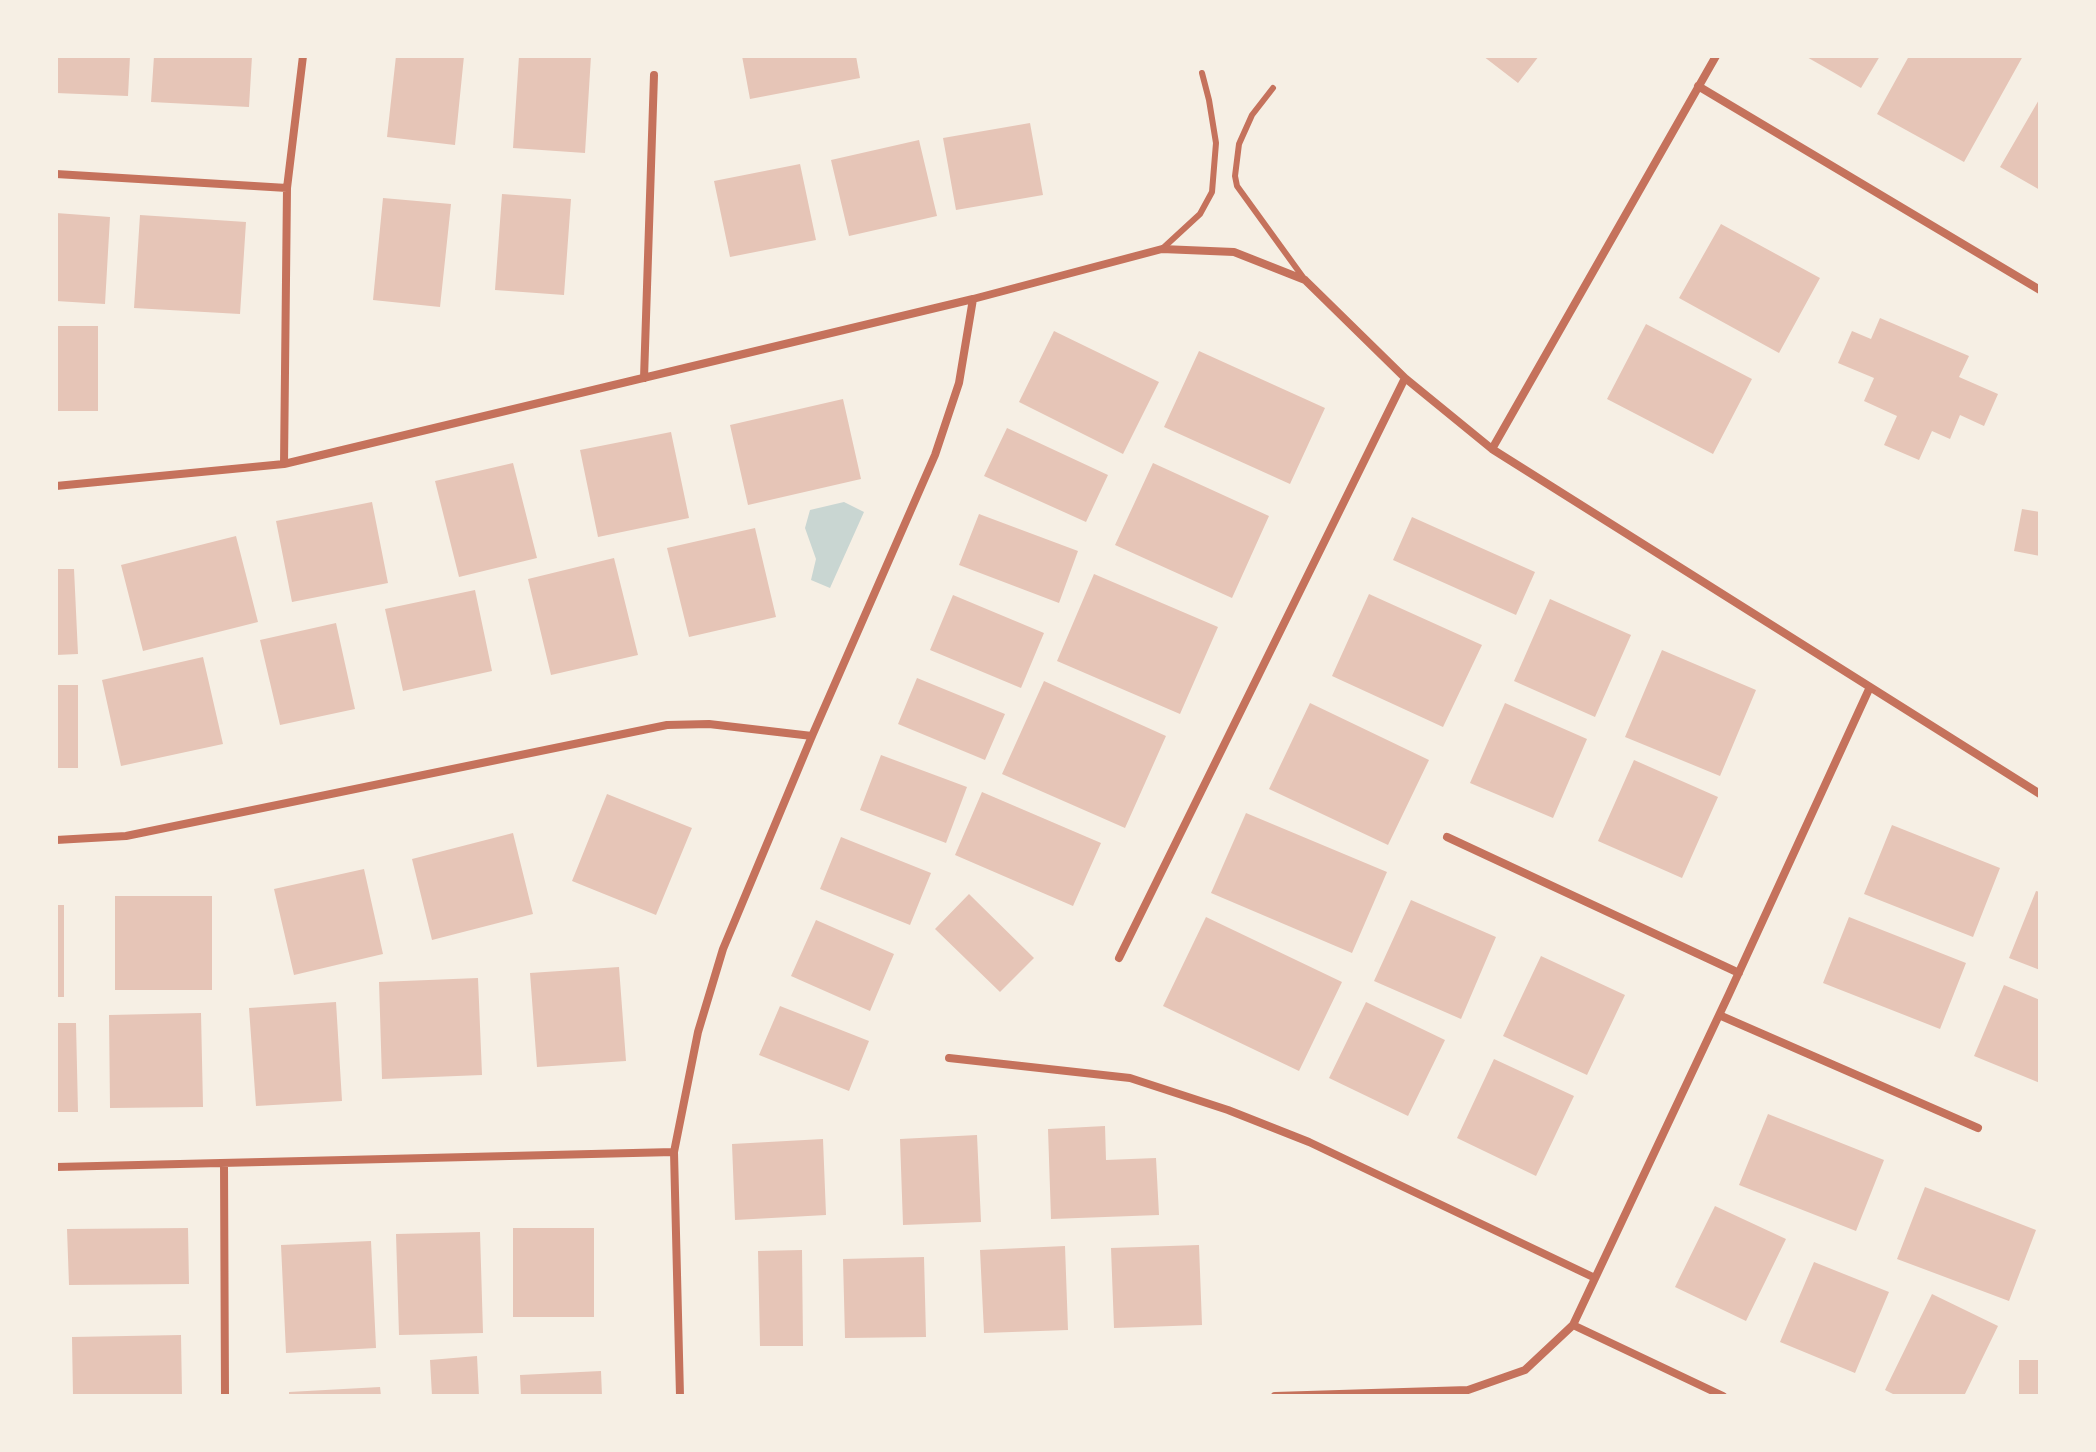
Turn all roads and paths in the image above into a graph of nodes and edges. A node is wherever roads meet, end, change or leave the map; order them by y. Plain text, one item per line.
1 (303, 56) edge
2 (1716, 56) edge
3 (1202, 73) dead end
4 (654, 75) dead end
5 (1698, 86) junction
6 (1273, 88) dead end
7 (56, 174) edge
8 (287, 188) junction
9 (1162, 249) junction
10 (1305, 280) junction
11 (2040, 290) edge
12 (973, 299) junction
13 (644, 378) junction
14 (1405, 378) junction
15 (1492, 449) junction
16 (284, 464) junction
17 (56, 486) edge
18 (1870, 687) junction
19 (812, 736) junction
20 (2040, 794) edge
21 (1447, 837) dead end
22 (56, 840) edge
23 (1119, 958) dead end
24 (1739, 973) junction
25 (1719, 1015) junction
26 (949, 1058) dead end
27 (1978, 1128) dead end
28 (674, 1152) junction
29 (224, 1163) junction
30 (56, 1167) edge
31 (1595, 1278) junction
32 (1573, 1325) junction
33 (225, 1396) edge
34 (680, 1396) edge
35 (1275, 1396) edge
36 (1723, 1396) edge

1 - 8 street
2 - 5 street
3 - 9 lane
4 - 13 street
5 - 11 street
5 - 15 street
6 - 10 lane
7 - 8 street
8 - 16 street
9 - 10 street
9 - 12 street
10 - 14 street
12 - 13 street
12 - 19 street
13 - 16 street
14 - 15 street
14 - 23 street
15 - 18 street
16 - 17 street
18 - 20 street
18 - 24 street
19 - 22 street
19 - 28 street
21 - 24 street
24 - 25 street
25 - 27 street
25 - 31 street
26 - 31 street
28 - 29 street
28 - 34 street
29 - 30 street
29 - 33 street
31 - 32 street
32 - 35 street
32 - 36 street

